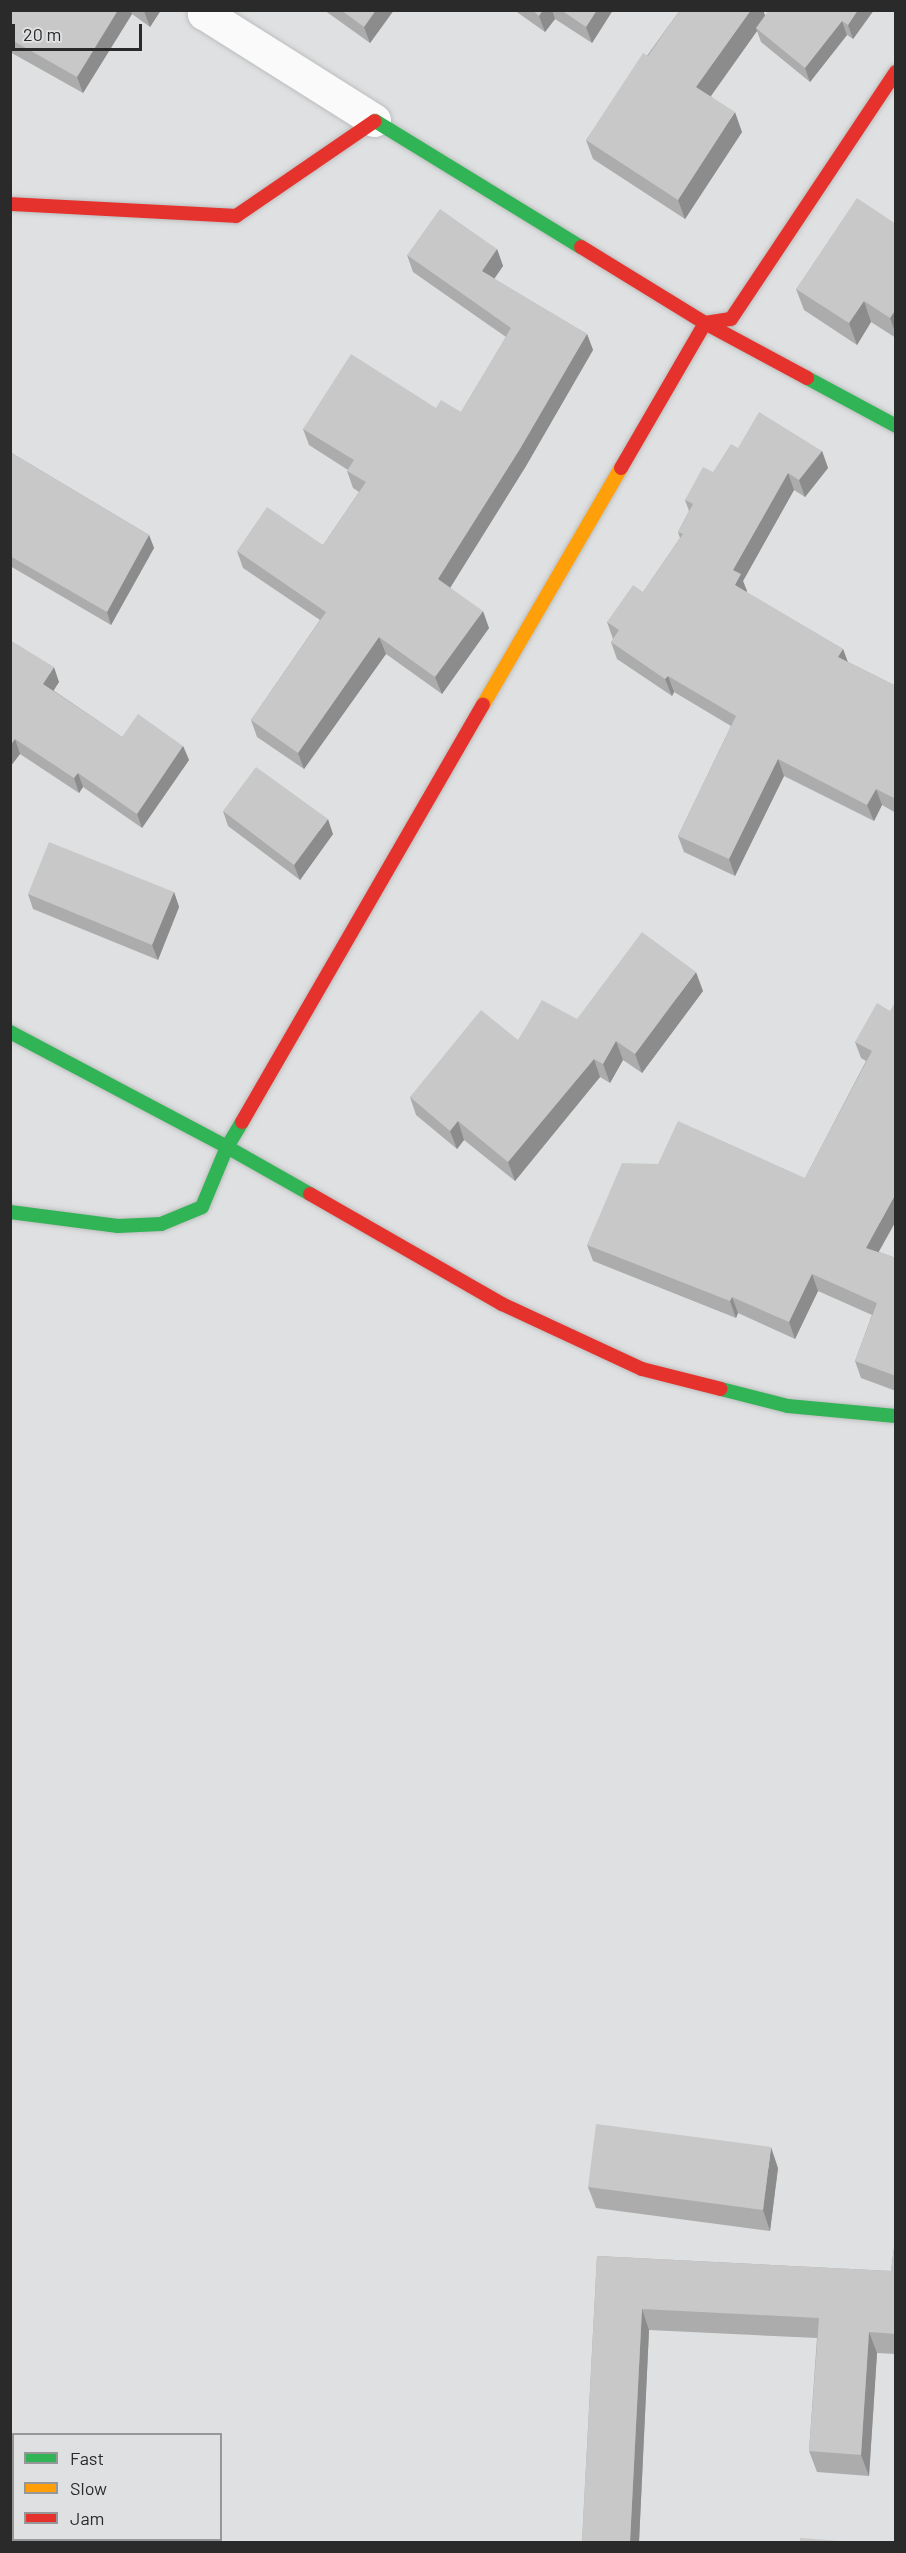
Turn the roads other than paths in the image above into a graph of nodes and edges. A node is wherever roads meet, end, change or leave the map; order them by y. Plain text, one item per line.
1 (206, 10) edge
2 (896, 72) edge
3 (374, 120) junction
4 (10, 204) edge
5 (705, 323) junction
6 (896, 426) edge
7 (10, 1032) edge
8 (227, 1147) junction
9 (10, 1212) edge
10 (896, 1416) edge

1 - 3 street
2 - 5 street
3 - 4 street
3 - 5 street
5 - 6 street
5 - 8 street
7 - 8 street
8 - 9 street
8 - 10 street

